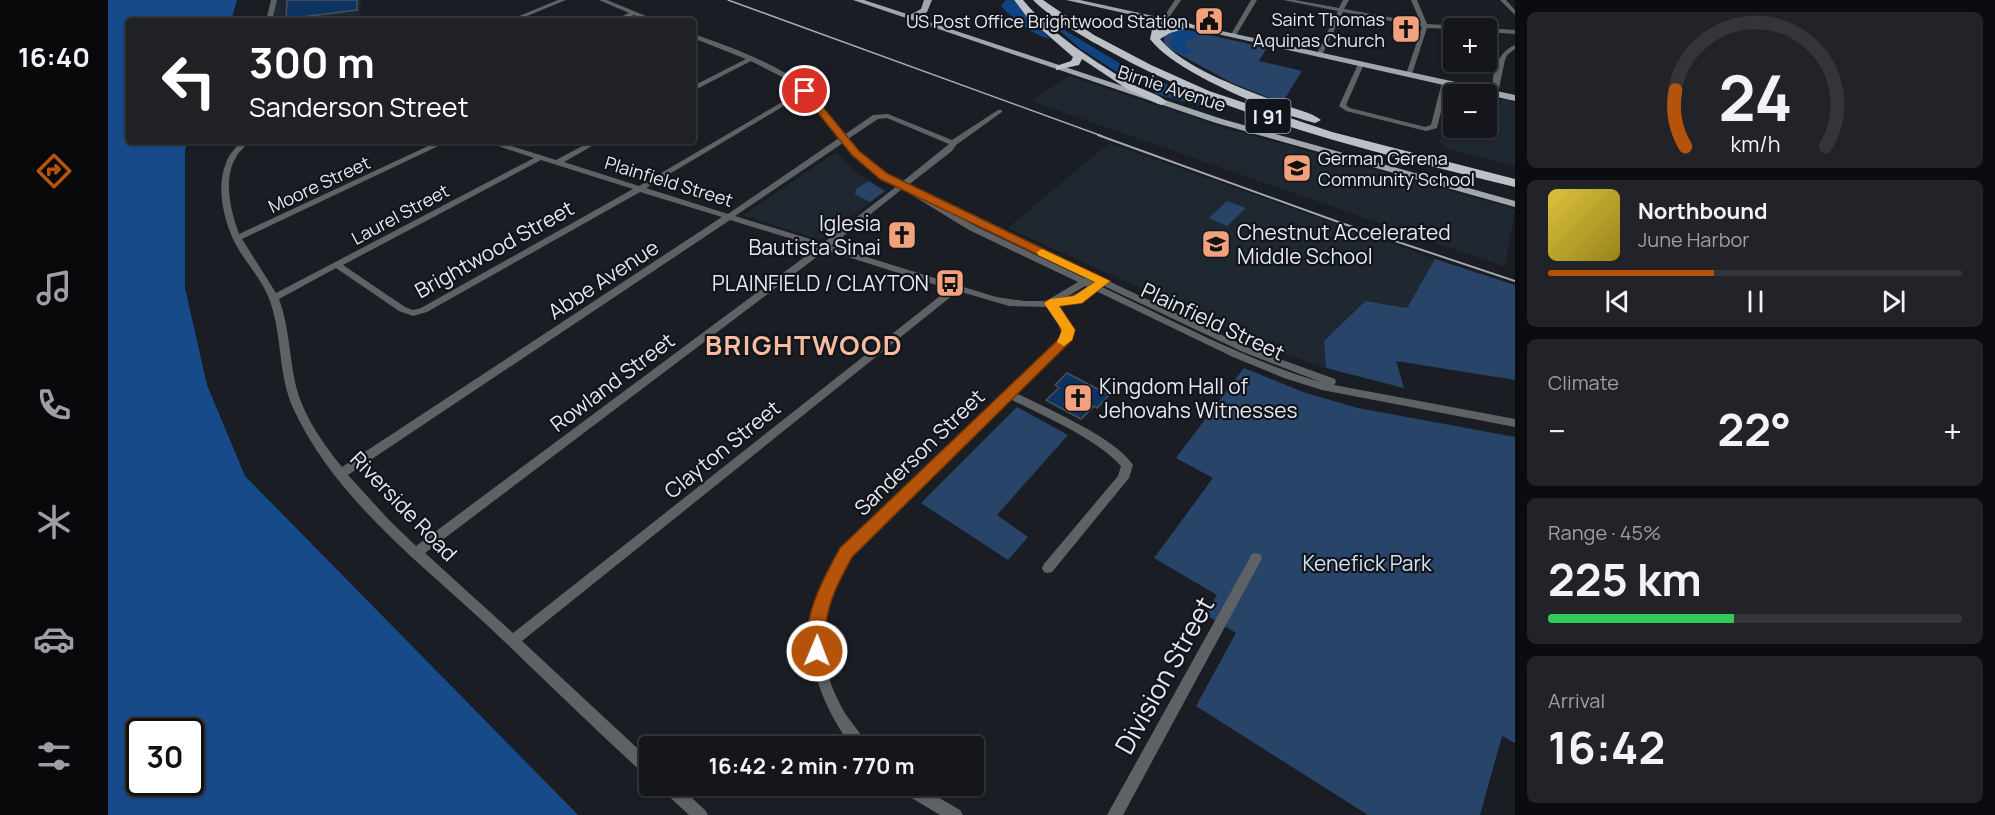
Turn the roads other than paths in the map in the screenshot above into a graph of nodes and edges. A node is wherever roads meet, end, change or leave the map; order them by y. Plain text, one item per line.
1 (274, 0) edge
2 (563, 0) edge
3 (602, 0) edge
4 (857, 0) edge
5 (928, 0) edge
6 (1018, 0) edge
7 (1054, 0) edge
8 (1089, 0) edge
9 (1178, 0) edge
10 (1254, 0) edge
11 (1286, 0) edge
12 (1346, 0) edge
13 (1414, 0) edge
14 (1503, 0) edge
15 (1039, 2) edge
16 (1067, 4) edge
17 (1107, 8) junction
18 (1342, 10) junction
19 (633, 13) junction
20 (1515, 13) edge
21 (269, 18) edge
22 (518, 18) edge
23 (622, 18) edge
24 (647, 18) edge
25 (911, 18) junction
26 (1164, 21) junction
27 (1189, 26) junction
28 (1425, 26) junction
29 (1443, 27) edge
30 (1497, 31) edge
31 (1515, 32) edge
32 (1233, 36) junction
33 (696, 37) edge
34 (1056, 37) junction
35 (1155, 38) junction
36 (1515, 47) edge
37 (1319, 55) junction
38 (751, 59) junction
39 (1361, 64) junction
40 (1060, 68) junction
41 (1409, 75) junction
42 (1445, 82) junction
43 (1454, 84) edge
44 (1497, 84) edge
45 (696, 87) edge
46 (805, 91) junction
47 (1497, 94) edge
48 (1515, 98) edge
49 (1162, 102) junction
50 (1000, 111) dead end
51 (1322, 123) junction
52 (843, 138) junction
53 (953, 142) junction
54 (243, 144) edge
55 (439, 144) edge
56 (496, 144) edge
57 (591, 144) edge
58 (540, 158) junction
59 (556, 163) junction
60 (1515, 172) edge
61 (1515, 183) edge
62 (900, 186) junction
63 (639, 189) junction
64 (1515, 204) edge
65 (729, 217) junction
66 (237, 238) junction
67 (825, 247) junction
68 (337, 265) junction
69 (1089, 279) junction
70 (1100, 284) junction
71 (956, 288) junction
72 (273, 298) junction
73 (1050, 303) junction
74 (1010, 394) junction
75 (1515, 423) edge
76 (342, 473) junction
77 (417, 552) junction
78 (1256, 558) dead end
79 (1048, 568) dead end
80 (512, 641) junction
81 (853, 736) edge
82 (639, 760) edge
83 (679, 796) edge
84 (922, 796) edge
85 (700, 815) edge
86 (955, 815) edge
87 (1115, 815) edge

1 - 21 street
2 - 22 street
3 - 19 street
4 - 25 main road, Birnie Avenue
5 - 25 main road
6 - 34 highway
7 - 16 highway, I 91
8 - 17 main road
9 - 26 street
10 - 32 street
11 - 18 street
12 - 18 street
13 - 28 street
14 - 20 street
15 - 61 highway, I 91
16 - 17 main road
16 - 51 highway, I 91
17 - 26 main road
18 - 28 street
18 - 37 street
19 - 23 street
19 - 24 street
25 - 40 main road, Birnie Avenue
26 - 27 main road
26 - 35 highway
27 - 32 main road
27 - 35 highway
28 - 29 street
28 - 41 street
30 - 31 street
32 - 37 main road
33 - 38 street, Plainfield Street
34 - 40 highway
34 - 49 highway
35 - 51 highway
36 - 44 street
37 - 39 main road
38 - 45 street
38 - 46 street, Plainfield Street
39 - 41 main road
39 - 42 street
40 - 49 main road, Birnie Avenue
41 - 42 main road
42 - 43 main road
46 - 52 street, Plainfield Street
46 - 63 street, Brightwood Street
47 - 48 main road
49 - 64 main road, Birnie Avenue
50 - 53 street, Rowland Street
51 - 60 highway, I 91
52 - 53 street, Abbe Avenue
52 - 62 street, Plainfield Street
52 - 65 street, Abbe Avenue
53 - 62 street, Rowland Street
54 - 66 street, Riverside Road
55 - 66 street, Moore Street
56 - 58 street, Plainfield Street
57 - 59 street
58 - 59 street, Plainfield Street
58 - 68 street, Laurel Street
59 - 63 street, Plainfield Street
62 - 67 street, Rowland Street
62 - 69 street, Plainfield Street
63 - 65 street, Plainfield Street
63 - 68 street, Brightwood Street
65 - 67 street, Plainfield Street
65 - 76 street, Abbe Avenue
66 - 72 street, Riverside Road
67 - 71 street, Plainfield Street
67 - 77 street, Rowland Street
68 - 72 street, Laurel Street
69 - 70 street, Plainfield Street
69 - 73 street
70 - 73 street, Plainfield Street
70 - 75 street, Plainfield Street
71 - 73 street, Plainfield Street
71 - 80 street, Clayton Street
72 - 76 street, Riverside Road
73 - 74 street, Sanderson Street
74 - 79 street
74 - 81 street, Sanderson Street
76 - 77 street, Riverside Road
77 - 80 street, Riverside Road
78 - 87 street, Division Street
80 - 82 street, Riverside Road
83 - 85 street
84 - 86 street

